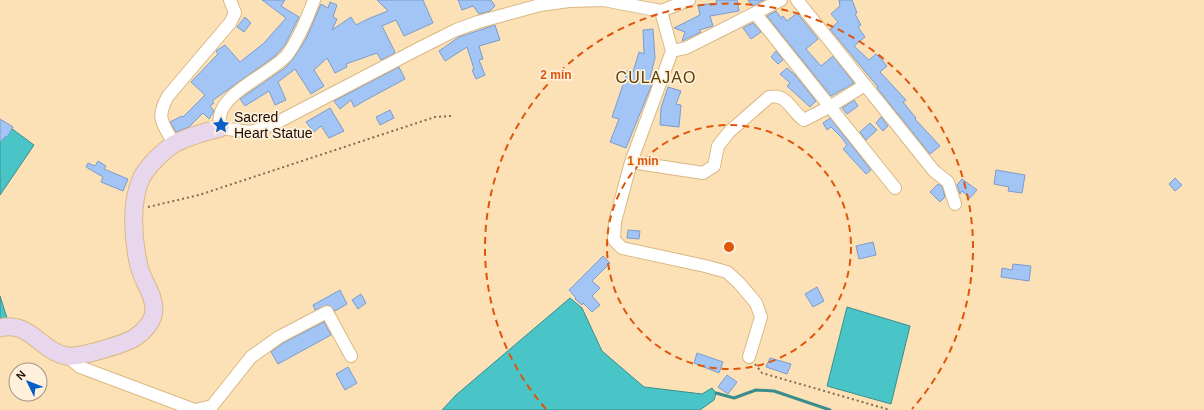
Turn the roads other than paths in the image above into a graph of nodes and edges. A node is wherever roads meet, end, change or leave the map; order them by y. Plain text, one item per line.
1 (230, 0) edge
2 (314, 0) edge
3 (569, 0) edge
4 (689, 0) edge
5 (782, 0) edge
6 (797, 0) edge
7 (661, 11) junction
8 (755, 13) junction
9 (672, 51) junction
10 (865, 86) junction
11 (831, 106) junction
12 (220, 128) junction
13 (174, 144) junction
14 (632, 162) junction
15 (895, 188) dead end
16 (955, 204) dead end
17 (0, 328) edge
18 (67, 356) junction
19 (351, 356) dead end
20 (749, 357) road end
21 (196, 410) edge

1 - 13 street
2 - 12 street
3 - 7 street
3 - 12 street
4 - 7 street
5 - 8 street
6 - 10 street
7 - 9 street
8 - 9 street
8 - 11 street
9 - 14 street
10 - 11 street
10 - 16 street
11 - 14 street
11 - 15 street
12 - 13 street
13 - 18 street
14 - 20 street
17 - 18 street
18 - 21 street
19 - 21 street

